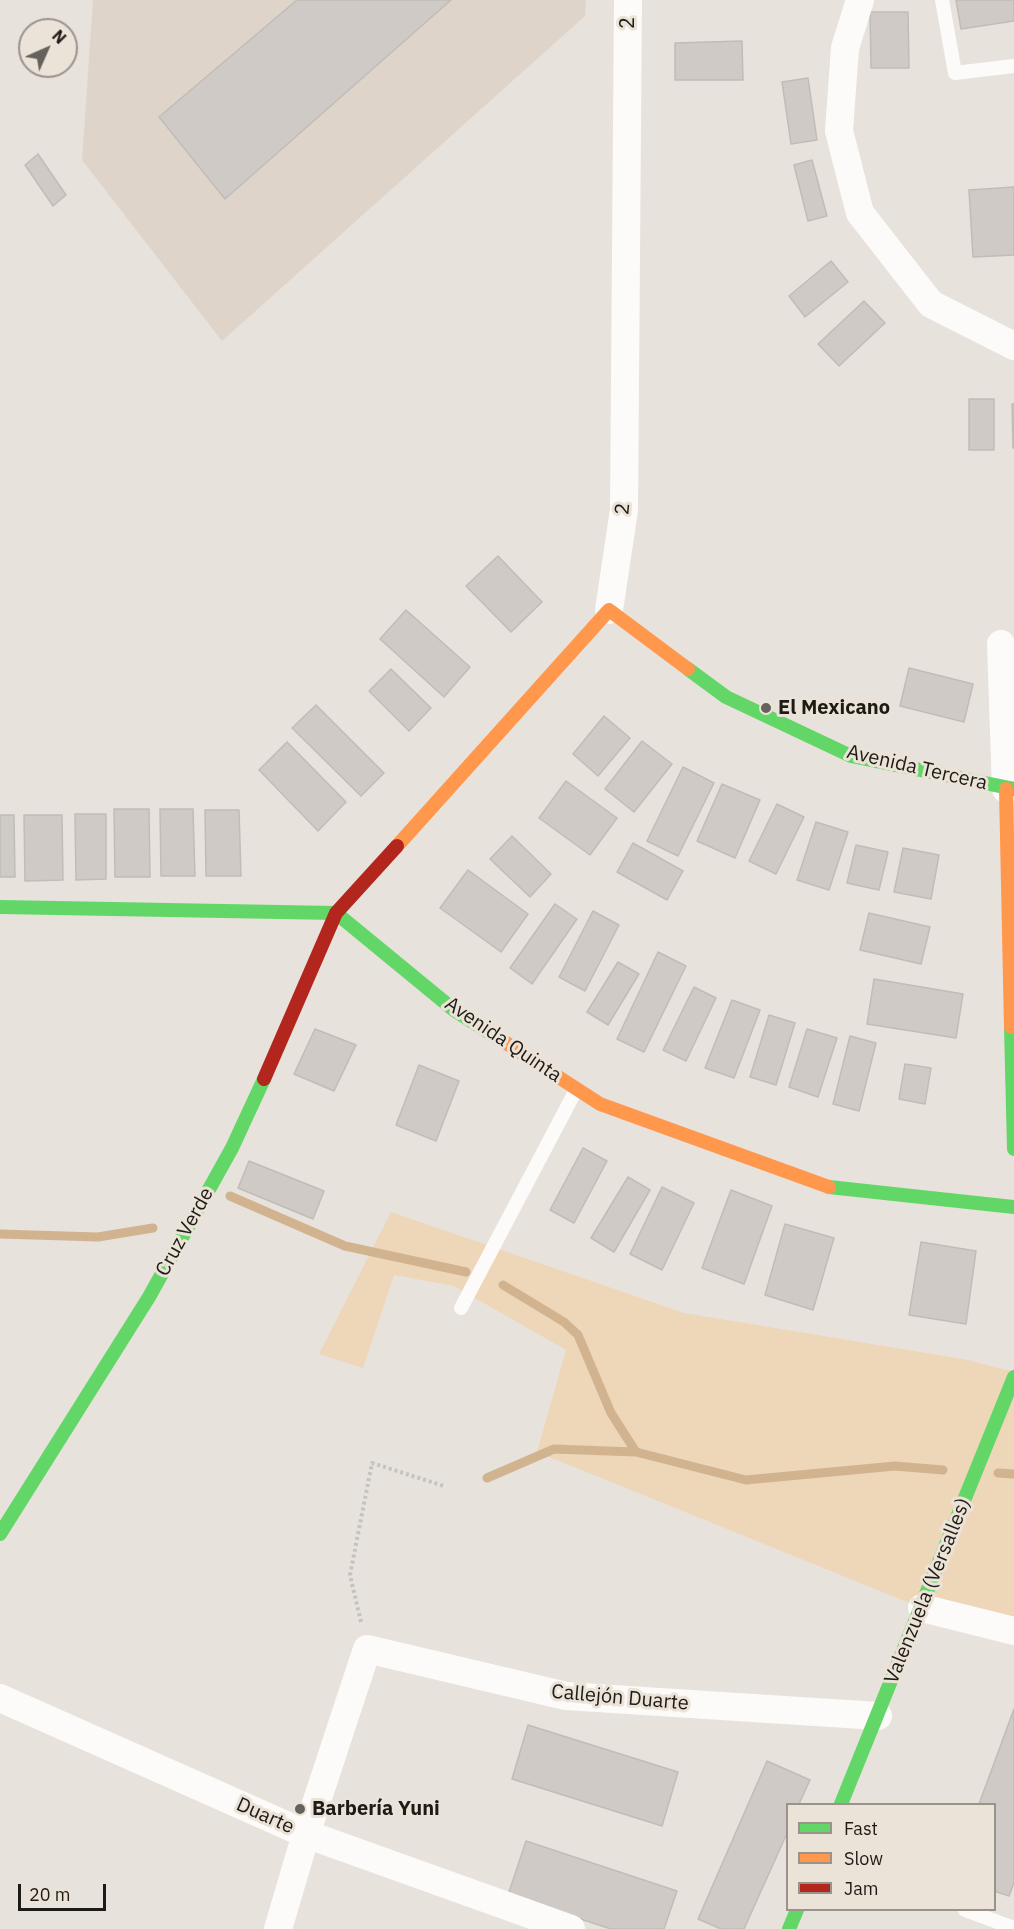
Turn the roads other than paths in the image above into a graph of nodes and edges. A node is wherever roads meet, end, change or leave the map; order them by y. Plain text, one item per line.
1 (628, 0) edge
2 (860, 0) edge
3 (942, 0) edge
4 (1014, 66) edge
5 (1014, 346) edge
6 (609, 610) junction
7 (1001, 644) dead end
8 (1010, 789) edge
9 (0, 907) edge
10 (336, 913) junction
11 (576, 1090) junction
12 (1014, 1149) edge
13 (1014, 1207) edge
14 (462, 1308) dead end
15 (1014, 1377) edge
16 (0, 1534) edge
17 (922, 1608) junction
18 (1014, 1630) edge
19 (0, 1698) edge
20 (878, 1716) junction
21 (841, 1803) edge
22 (306, 1834) junction
23 (797, 1911) edge
24 (968, 1911) edge
25 (1014, 1928) edge
26 (278, 1929) edge
27 (571, 1929) edge
28 (789, 1929) edge

1 - 6 street, 2
2 - 5 street
3 - 4 lane
6 - 8 street, Avenida Tercera
6 - 10 street
7 - 8 street
8 - 12 street
9 - 10 street
10 - 11 street, Avenida Quinta
10 - 16 street, Cruz Verde
11 - 13 street, Avenida Quinta
11 - 14 lane
15 - 17 street, Valenzuela (Versalles)
17 - 18 street
17 - 20 street, Valenzuela (Versalles)
19 - 22 street, Duarte
20 - 21 street, Valenzuela (Versalles)
20 - 22 street, Callejón Duarte
22 - 26 street
22 - 27 street, Duarte
23 - 28 street
24 - 25 lane

